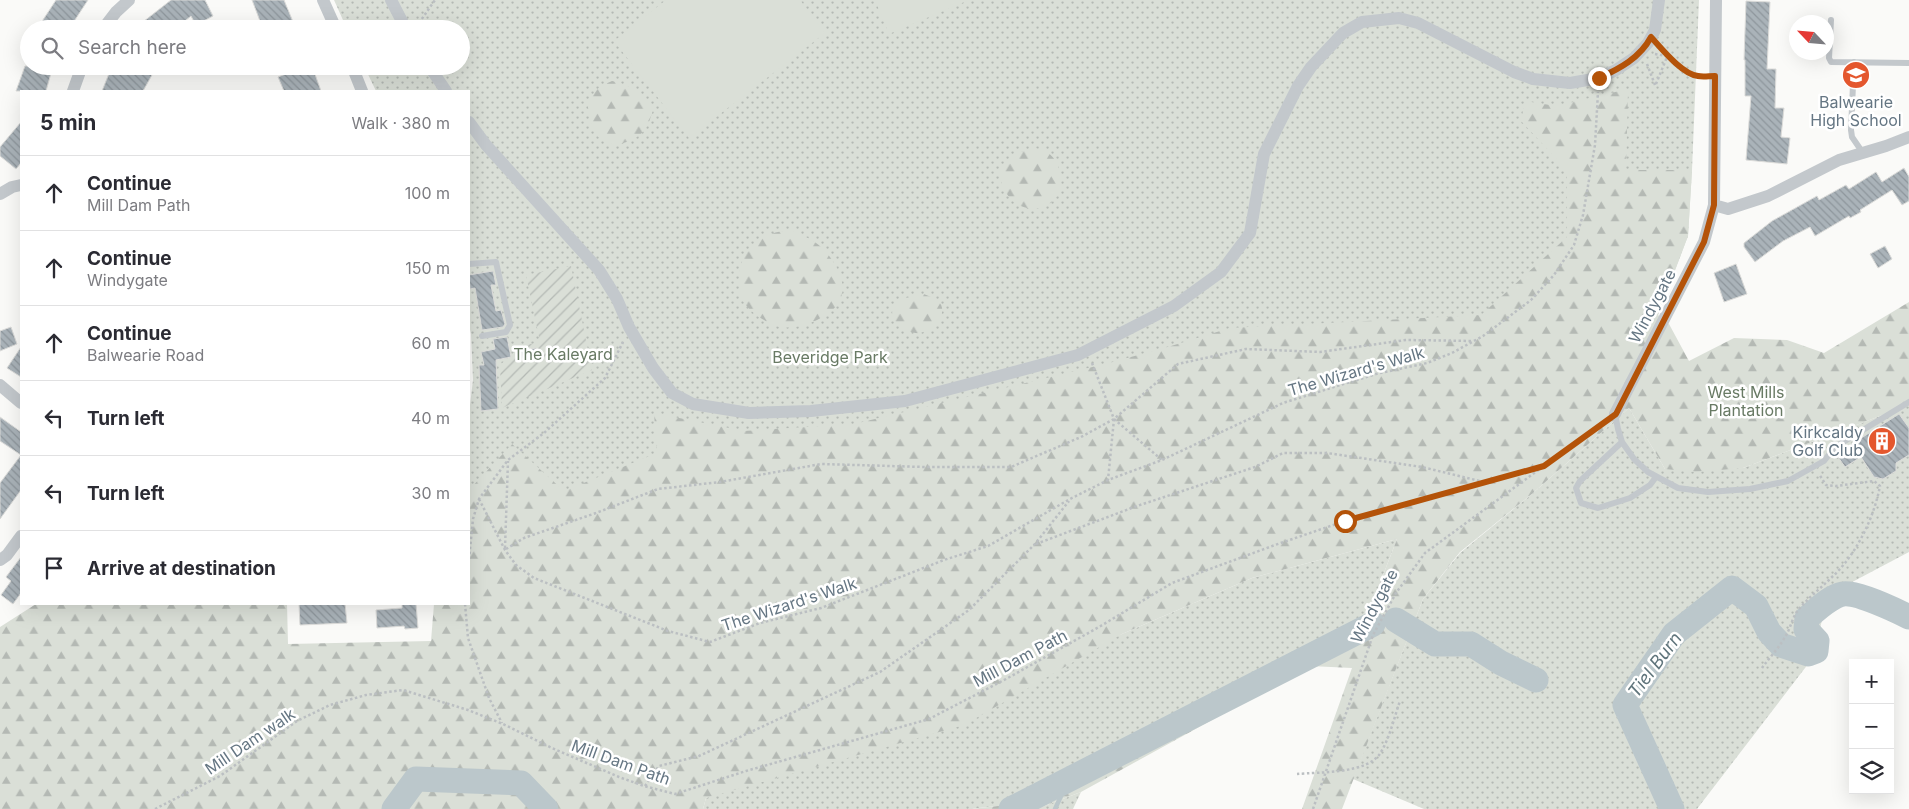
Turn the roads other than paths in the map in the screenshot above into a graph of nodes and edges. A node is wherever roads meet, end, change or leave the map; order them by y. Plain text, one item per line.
1 (129, 0) edge
2 (323, 0) edge
3 (391, 0) edge
4 (1659, 0) edge
5 (1716, 0) edge
6 (110, 20) edge
7 (332, 20) edge
8 (401, 20) edge
9 (1830, 60) edge
10 (1854, 62) junction
11 (1909, 63) edge
12 (79, 75) edge
13 (356, 75) edge
14 (435, 75) edge
15 (73, 90) edge
16 (362, 90) edge
17 (445, 90) edge
18 (470, 123) edge
19 (1909, 136) edge
20 (1863, 153) junction
21 (20, 186) edge
22 (0, 194) edge
23 (1714, 205) junction
24 (470, 264) edge
25 (482, 336) dead end
26 (0, 385) edge
27 (20, 402) edge
28 (1909, 402) edge
29 (1616, 414) joint
30 (1622, 442) junction
31 (1656, 477) junction
32 (20, 537) edge
33 (0, 560) edge

1 - 6 street
2 - 7 street
3 - 8 street
4 - 18 street
5 - 23 street, Windygate
9 - 10 lane
10 - 11 lane
10 - 20 lane
12 - 15 street
13 - 16 street
14 - 17 street
19 - 20 street
20 - 23 street
21 - 22 street
23 - 29 street, Windygate
24 - 25 lane
26 - 27 street
28 - 31 lane
29 - 30 lane
30 - 31 lane
30 - 31 lane
32 - 33 street

